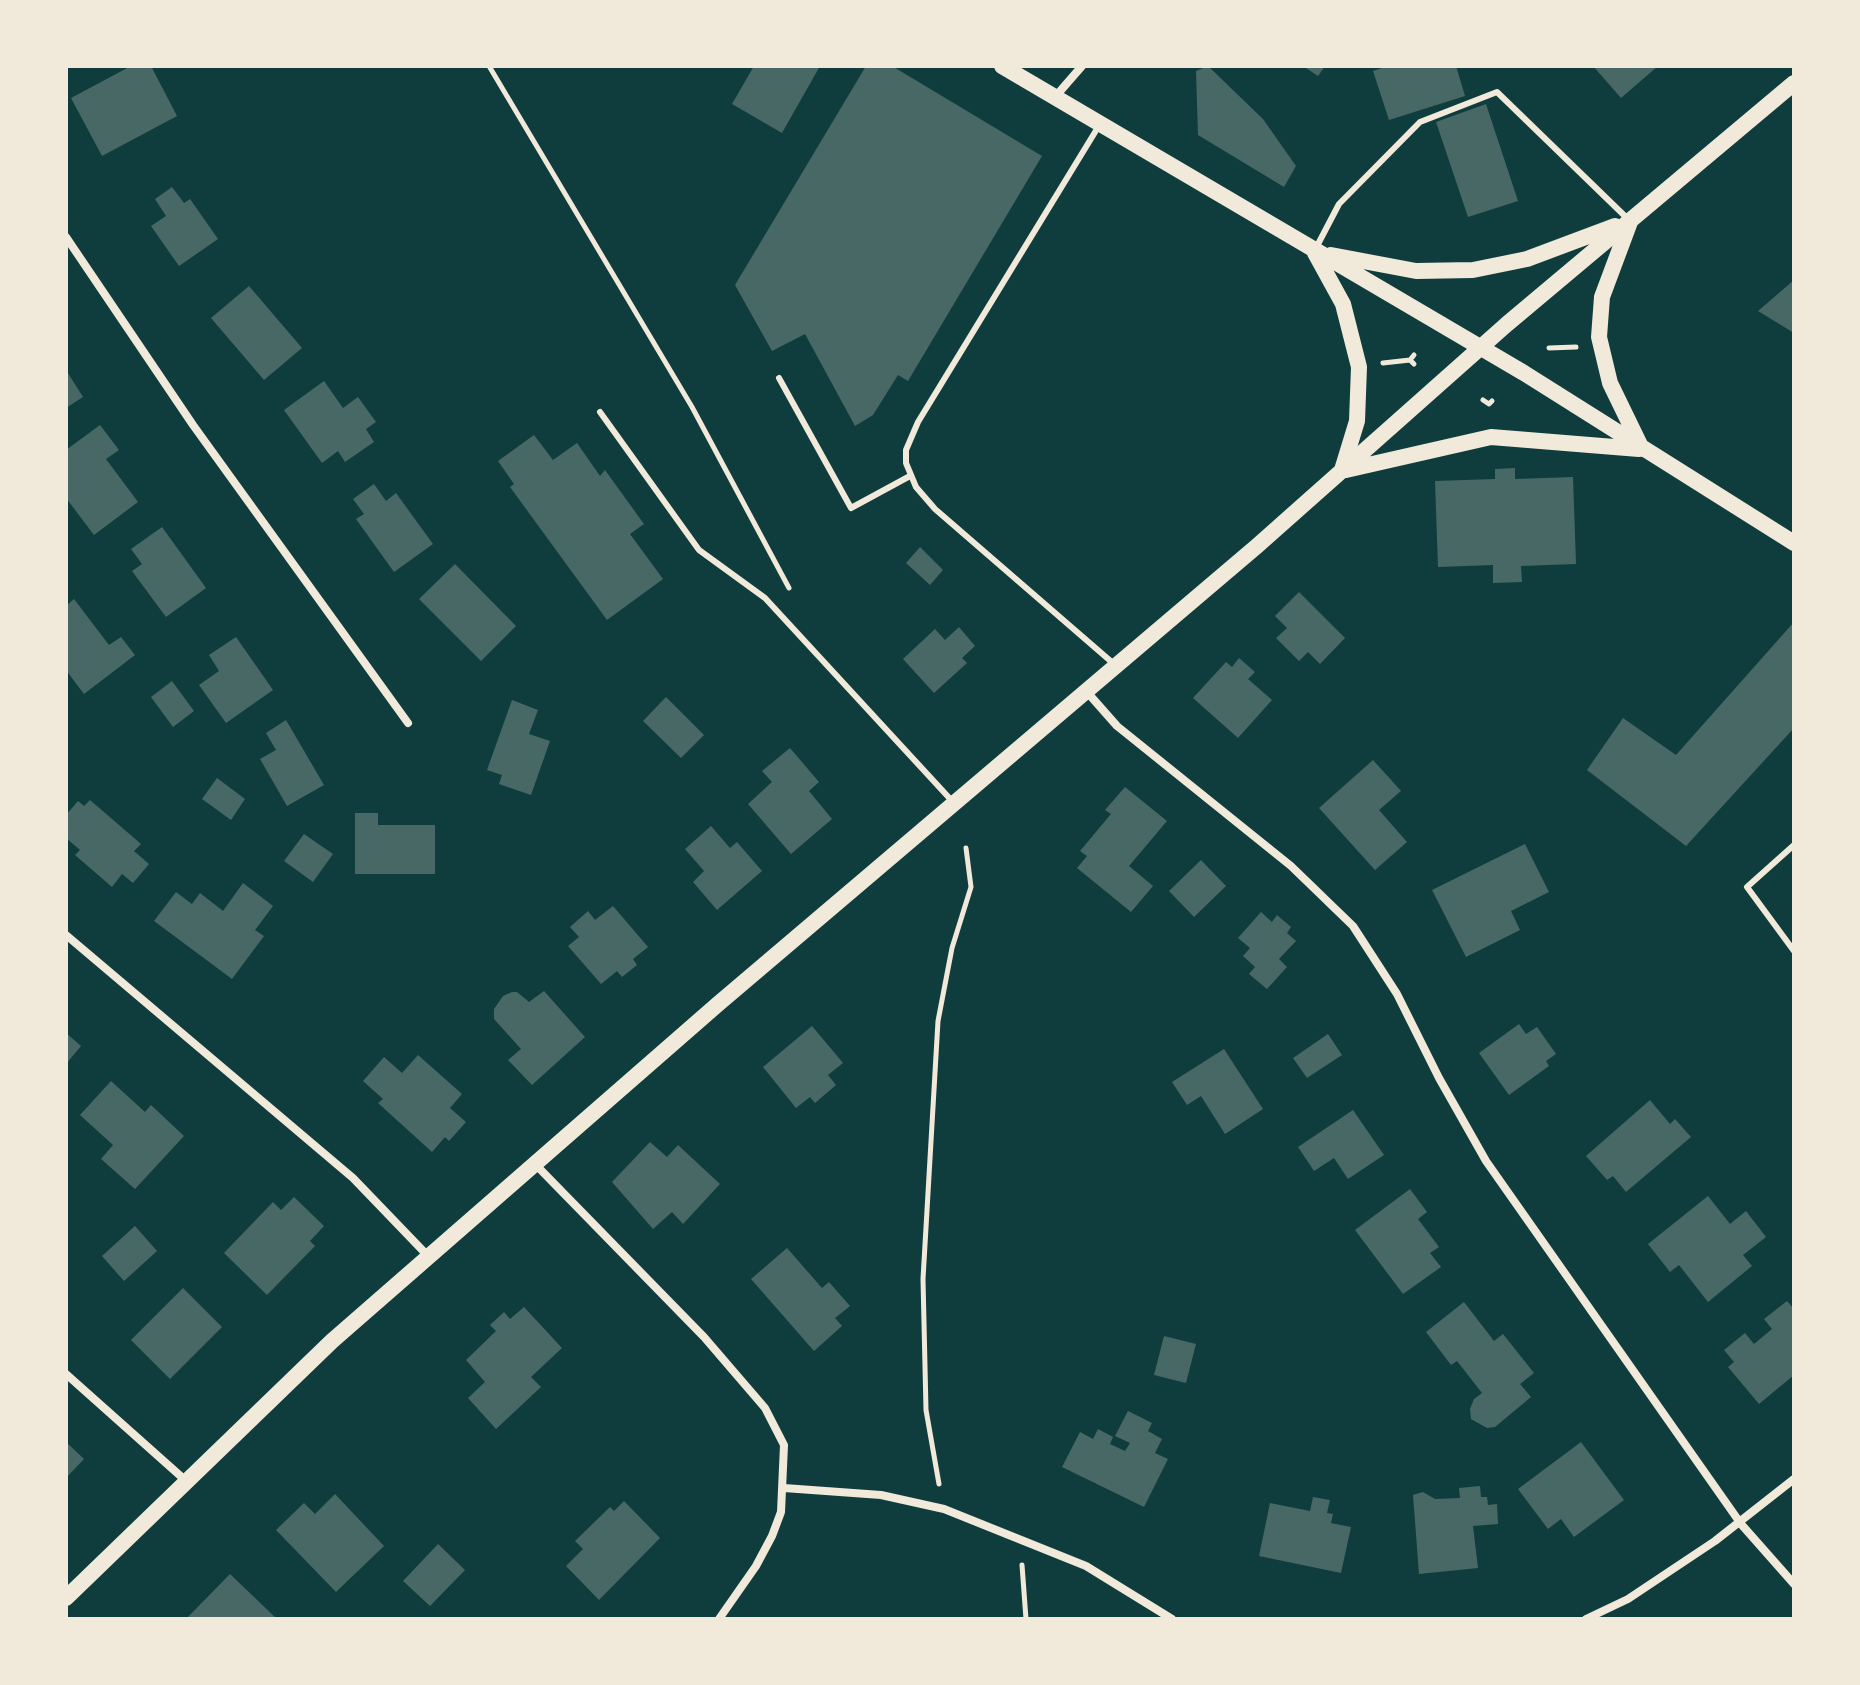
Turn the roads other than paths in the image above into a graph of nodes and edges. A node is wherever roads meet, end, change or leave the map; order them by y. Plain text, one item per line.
1 (1002, 66) edge
2 (1082, 66) edge
3 (1794, 83) edge
4 (1055, 97) junction
5 (1101, 124) junction
6 (1630, 221) junction
7 (66, 237) edge
8 (1314, 252) junction
9 (1479, 347) junction
10 (779, 378) dead end
11 (600, 412) dead end
12 (1642, 449) junction
13 (1341, 471) junction
14 (910, 476) junction
15 (1794, 543) edge
16 (1117, 666) junction
17 (1087, 692) junction
18 (408, 723) dead end
19 (954, 804) junction
20 (1794, 845) edge
21 (66, 935) edge
22 (1794, 951) edge
23 (535, 1164) junction
24 (429, 1257) junction
25 (66, 1374) edge
26 (1794, 1479) edge
27 (185, 1480) junction
28 (784, 1488) junction
29 (1741, 1524) junction
30 (1794, 1584) edge
31 (66, 1598) edge
32 (719, 1619) edge
33 (1172, 1619) edge
34 (1586, 1619) edge

1 - 4 main road
2 - 4 street
3 - 6 main road
4 - 5 main road
5 - 8 main road
5 - 14 lane
6 - 8 main road
6 - 8 lane
6 - 9 main road
6 - 12 main road
7 - 18 street
8 - 9 main road
8 - 13 main road
9 - 12 main road
9 - 13 main road
10 - 14 lane
11 - 19 lane
12 - 13 main road
12 - 15 main road
13 - 16 main road
14 - 16 lane
16 - 17 main road
17 - 19 main road
17 - 29 street
19 - 23 main road
20 - 22 lane
21 - 24 street
23 - 24 main road
23 - 28 street
24 - 27 main road
25 - 27 street
26 - 29 street
27 - 31 main road
28 - 32 street
28 - 33 street
29 - 30 street
29 - 34 street

